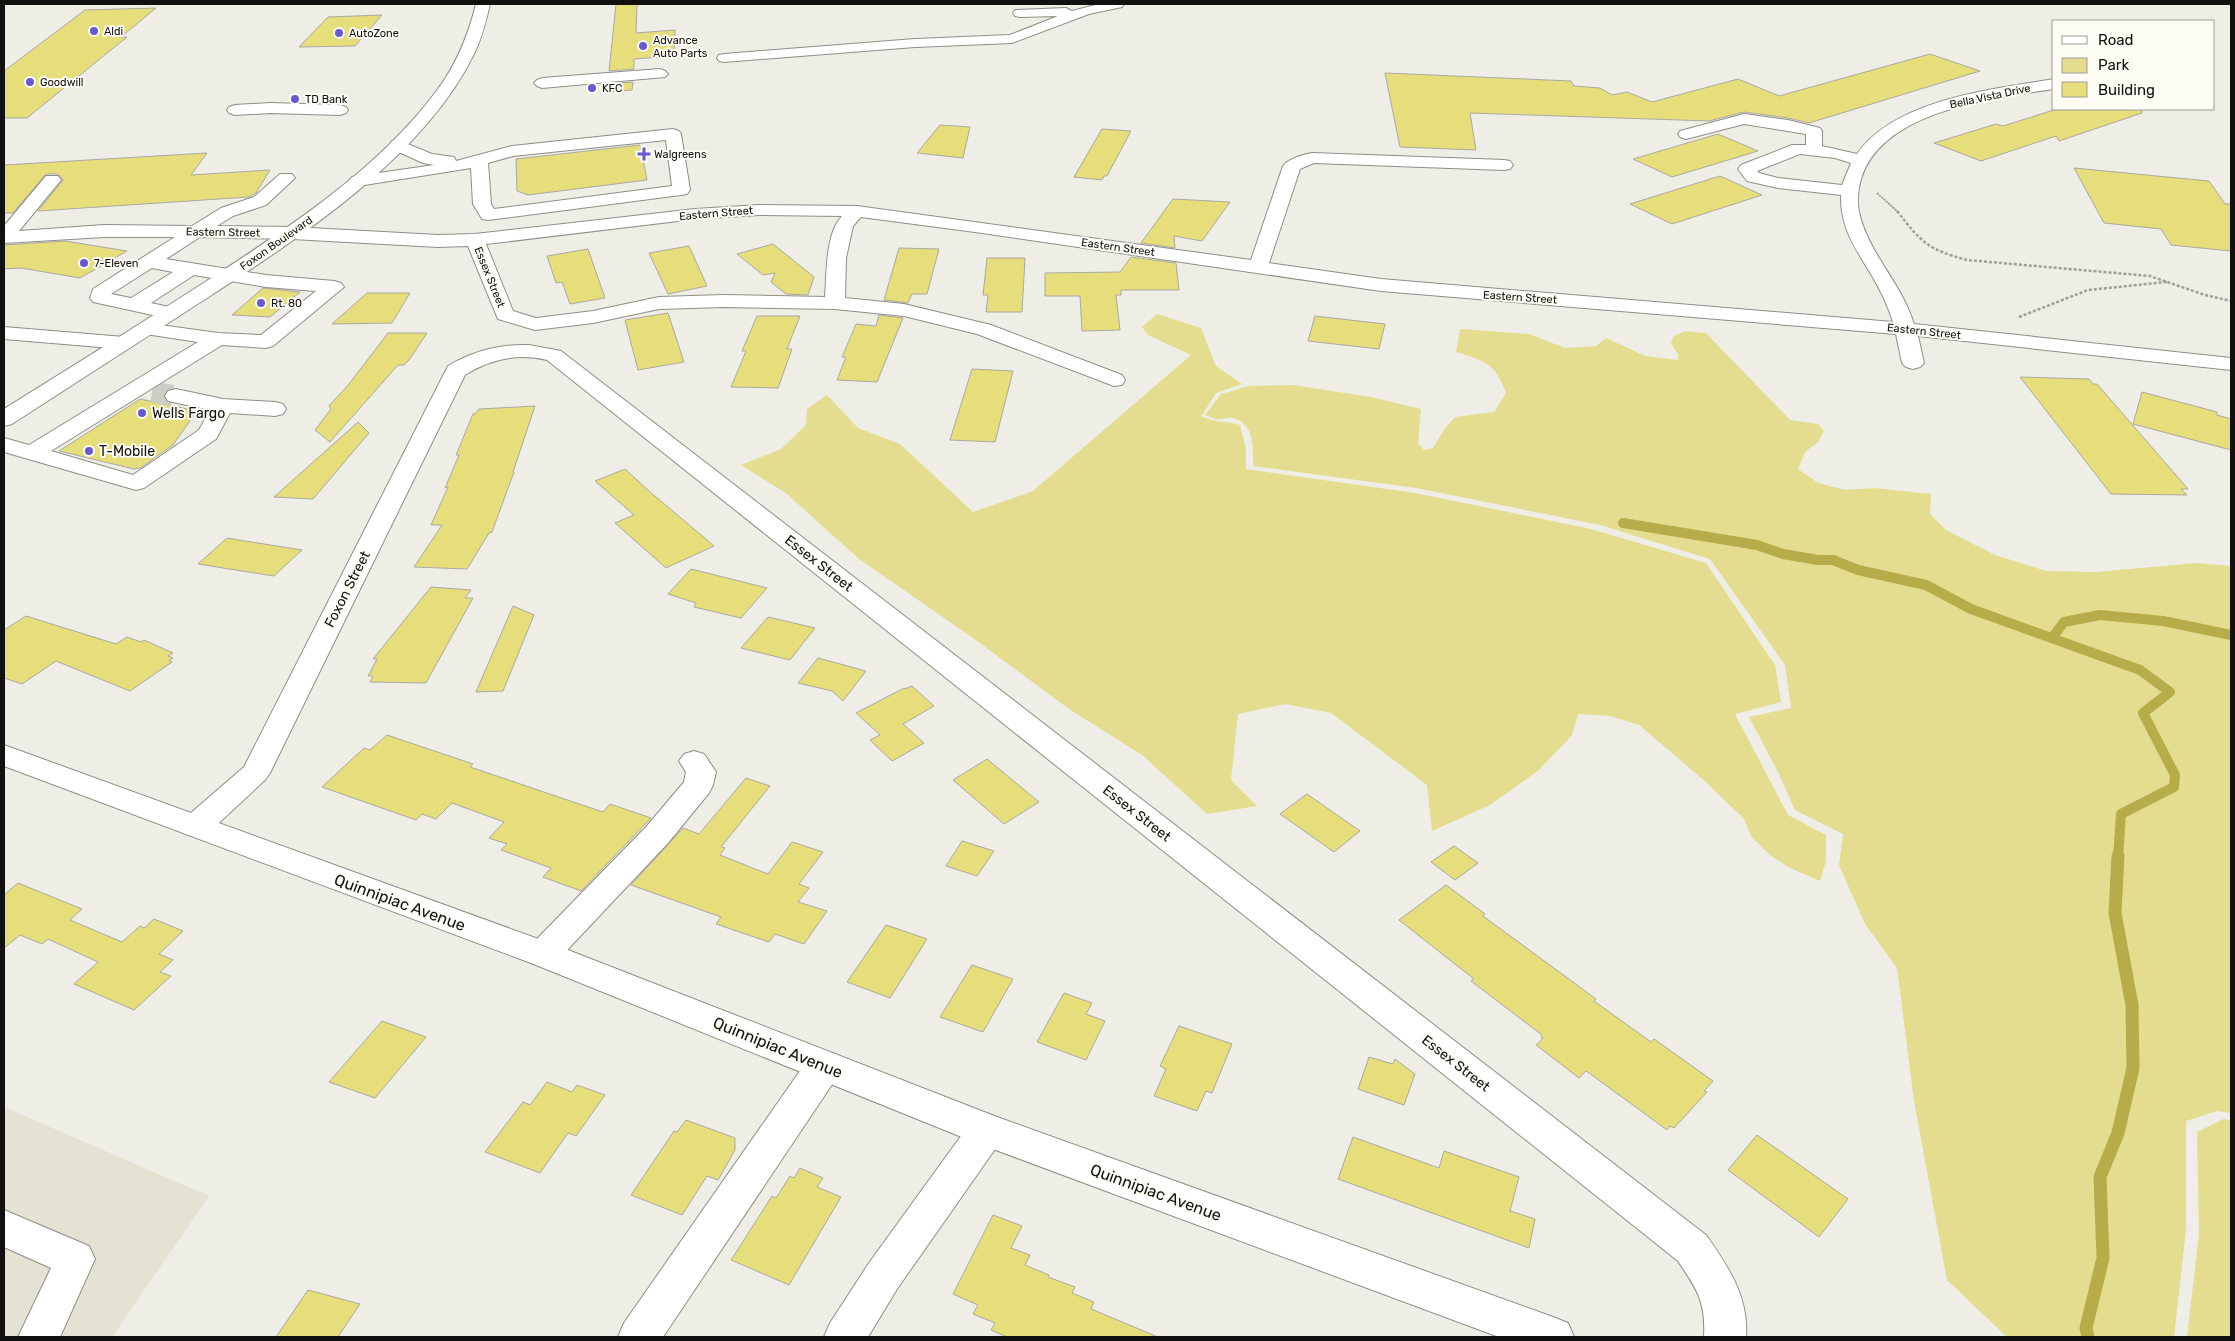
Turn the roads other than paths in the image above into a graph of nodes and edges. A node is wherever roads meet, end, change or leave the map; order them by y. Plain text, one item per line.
1 (482, 4) edge
2 (1117, 4) edge
3 (1084, 11) junction
4 (1020, 13) dead end
5 (724, 58) dead end
6 (660, 74) dead end
7 (542, 84) dead end
8 (2052, 84) edge
9 (235, 110) dead end
10 (340, 110) dead end
11 (1686, 134) dead end
12 (398, 145) junction
13 (1814, 150) junction
14 (479, 160) junction
15 (1860, 160) junction
16 (1504, 165) dead end
17 (286, 178) dead end
18 (52, 180) dead end
19 (358, 181) junction
20 (1848, 191) junction
21 (857, 212) junction
22 (488, 215) junction
23 (200, 231) junction
24 (292, 233) junction
25 (4, 237) edge
26 (470, 240) junction
27 (149, 262) junction
28 (1258, 267) junction
29 (190, 269) junction
30 (230, 276) junction
31 (835, 303) junction
32 (134, 305) junction
33 (171, 313) junction
34 (1906, 329) junction
35 (146, 330) junction
36 (4, 332) edge
37 (218, 339) junction
38 (124, 343) junction
39 (494, 354) joint
40 (1913, 363) dead end
41 (2231, 364) edge
42 (1114, 380) dead end
43 (176, 396) tunnel mouth
44 (223, 406) junction
45 (275, 409) dead end
46 (4, 418) edge
47 (4, 445) edge
48 (32, 453) junction
49 (4, 755) edge
50 (694, 762) dead end
51 (196, 826) junction
52 (543, 954) junction
53 (824, 1066) junction
54 (987, 1130) junction
55 (4, 1228) edge
56 (40, 1337) edge
57 (639, 1337) edge
58 (845, 1337) edge
59 (1552, 1337) edge
60 (1726, 1337) edge

1 - 12 street, Foxon Boulevard
2 - 3 street
3 - 4 street
3 - 5 street
6 - 7 street
8 - 15 street, Bella Vista Drive
9 - 10 street
11 - 13 street
12 - 14 street
12 - 19 street, Foxon Boulevard
13 - 15 street
13 - 20 street
14 - 19 street
14 - 22 street
14 - 22 street
15 - 20 street, Bella Vista Drive
16 - 28 street
17 - 23 street
18 - 25 street
19 - 24 street, Foxon Boulevard
20 - 34 street, Bella Vista Drive
21 - 26 street, Eastern Street
21 - 28 street, Eastern Street
21 - 31 street
22 - 26 street
23 - 24 street, Eastern Street
23 - 25 street, Eastern Street
23 - 27 street
24 - 26 street, Eastern Street
24 - 30 street, Foxon Boulevard
26 - 31 street, Essex Street
27 - 29 street
27 - 32 street
28 - 34 street, Eastern Street
29 - 30 street
29 - 32 street
30 - 33 street, Foxon Boulevard
30 - 37 street
31 - 42 street
32 - 33 street
33 - 35 street, Foxon Boulevard
34 - 40 street, Bella Vista Drive
34 - 41 street, Eastern Street
35 - 37 street
35 - 38 street, Foxon Boulevard
36 - 38 street
37 - 48 street
38 - 46 street, Foxon Boulevard
39 - 51 street, Foxon Street
39 - 60 street, Essex Street
43 - 44 street
44 - 45 street
44 - 48 street
47 - 48 street
49 - 51 street, Quinnipiac Avenue
50 - 52 street
51 - 52 street, Quinnipiac Avenue
52 - 53 street, Quinnipiac Avenue
53 - 54 street, Quinnipiac Avenue
53 - 57 street
54 - 58 street
54 - 59 street, Quinnipiac Avenue
55 - 56 street

